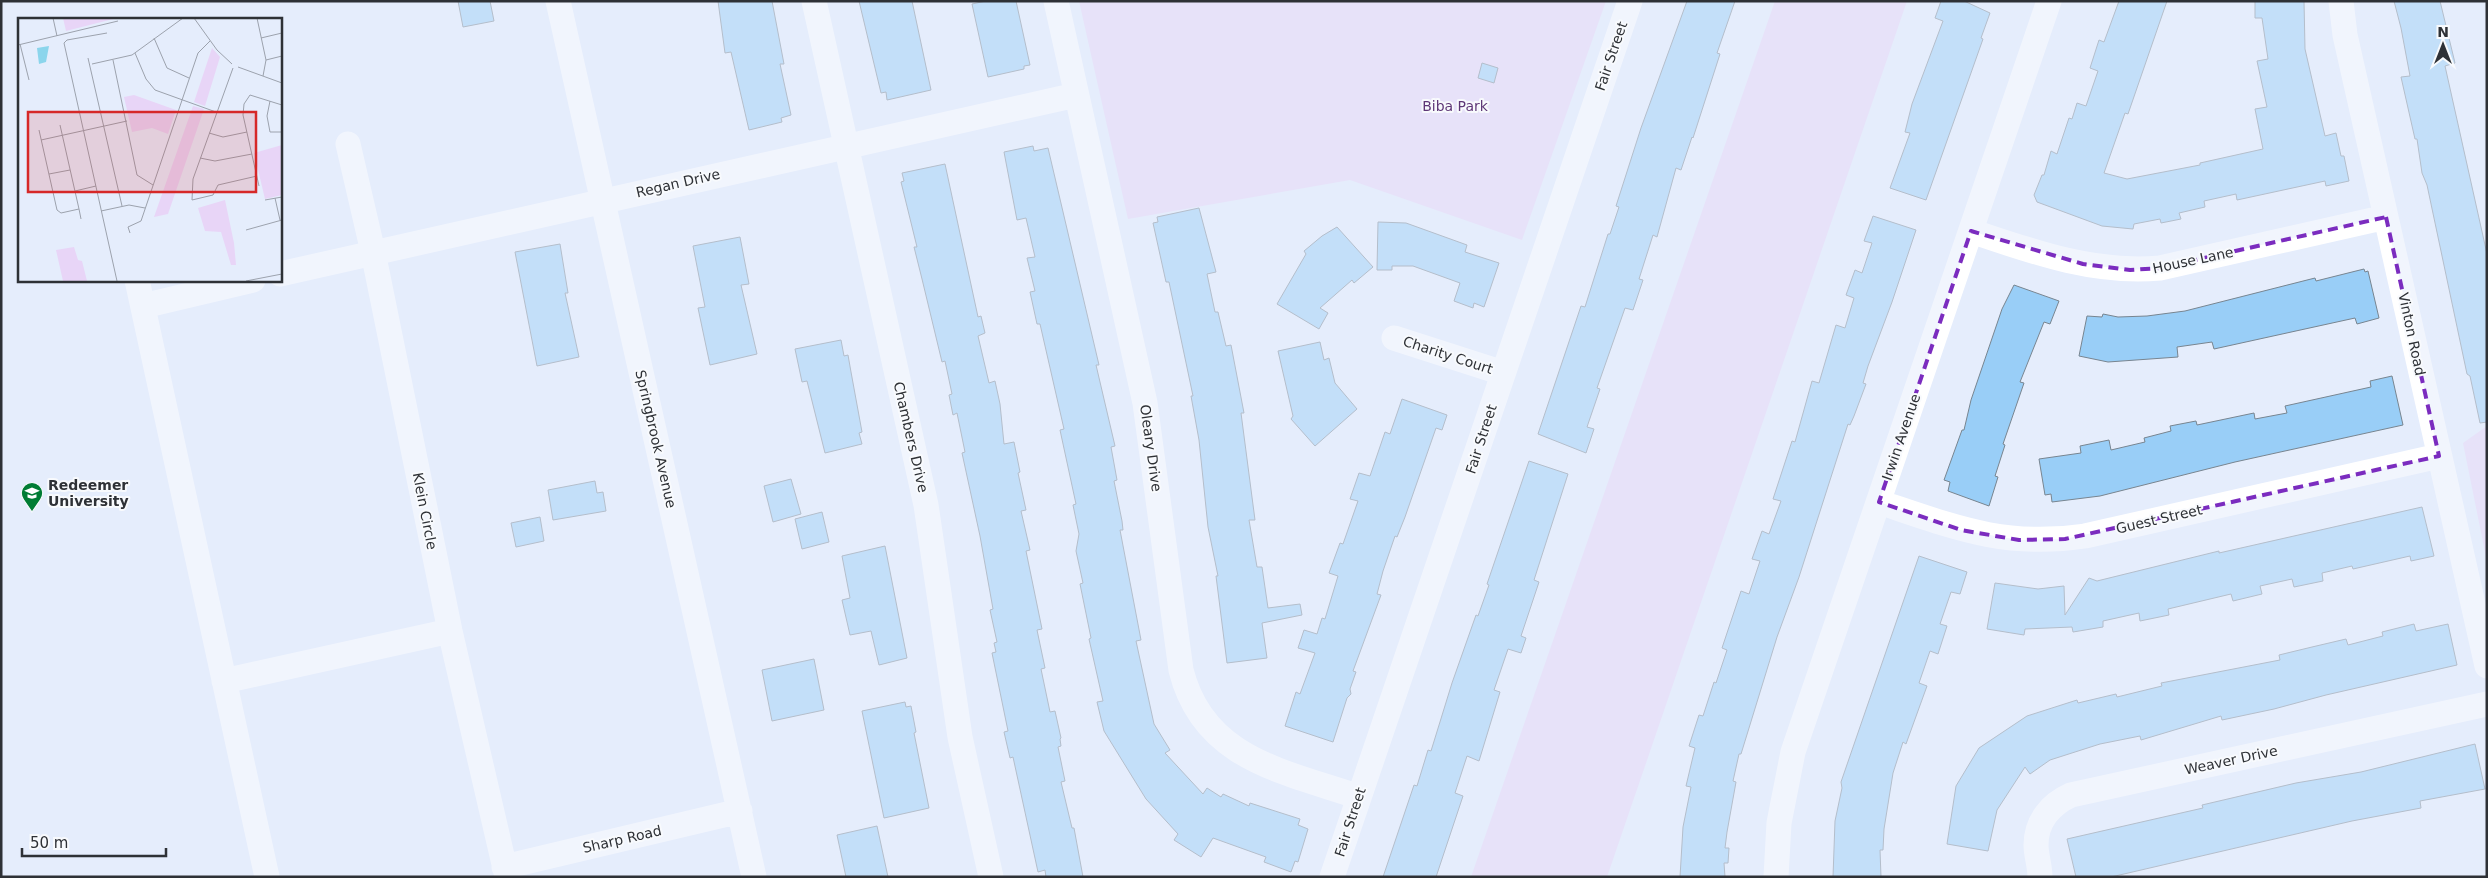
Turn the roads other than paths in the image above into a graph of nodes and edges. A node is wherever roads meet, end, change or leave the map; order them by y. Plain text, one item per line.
1 (558, 1) edge
2 (814, 1) edge
3 (1056, 1) edge
4 (1630, 1) edge
5 (2048, 1) edge
6 (2341, 1) edge
7 (1076, 95) junction
8 (348, 144) dead end
9 (845, 145) junction
10 (602, 200) junction
11 (2386, 217) junction
12 (1971, 231) junction
13 (373, 252) junction
14 (281, 274) edge
15 (137, 281) edge
16 (249, 281) edge
17 (143, 306) junction
18 (1394, 338) dead end
19 (1502, 373) junction
20 (2439, 456) junction
21 (1879, 502) junction
22 (450, 631) junction
23 (2487, 666) edge
24 (224, 682) junction
25 (2487, 704) edge
26 (1359, 797) junction
27 (740, 811) junction
28 (506, 872) edge
29 (267, 877) edge
30 (754, 877) edge
31 (991, 877) edge
32 (1332, 877) edge
33 (1776, 877) edge
34 (2040, 877) edge

1 - 10 street, Springbrook Avenue
2 - 9 street, Chambers Drive
3 - 7 street, Oleary Drive
4 - 19 street, Fair Street
5 - 12 street, Irwin Avenue
6 - 11 street, Vinton Road
7 - 9 street, Regan Drive
7 - 26 street, Oleary Drive
8 - 13 street, Klein Circle
9 - 10 street, Regan Drive
9 - 31 street, Chambers Drive
10 - 13 street, Regan Drive
10 - 27 street, Springbrook Avenue
11 - 12 street, House Lane
11 - 20 street, Vinton Road
12 - 21 street, Irwin Avenue
13 - 14 street, Regan Drive
13 - 22 street, Klein Circle
15 - 17 street
16 - 17 street
17 - 24 street
18 - 19 street, Charity Court
19 - 26 street, Fair Street
20 - 21 street, Guest Street
20 - 23 street, Vinton Road
21 - 33 street, Irwin Avenue
22 - 24 street
22 - 28 street, Klein Circle
24 - 29 street
25 - 34 street, Weaver Drive
26 - 32 street, Fair Street
27 - 28 street, Sharp Road
27 - 30 street, Springbrook Avenue

